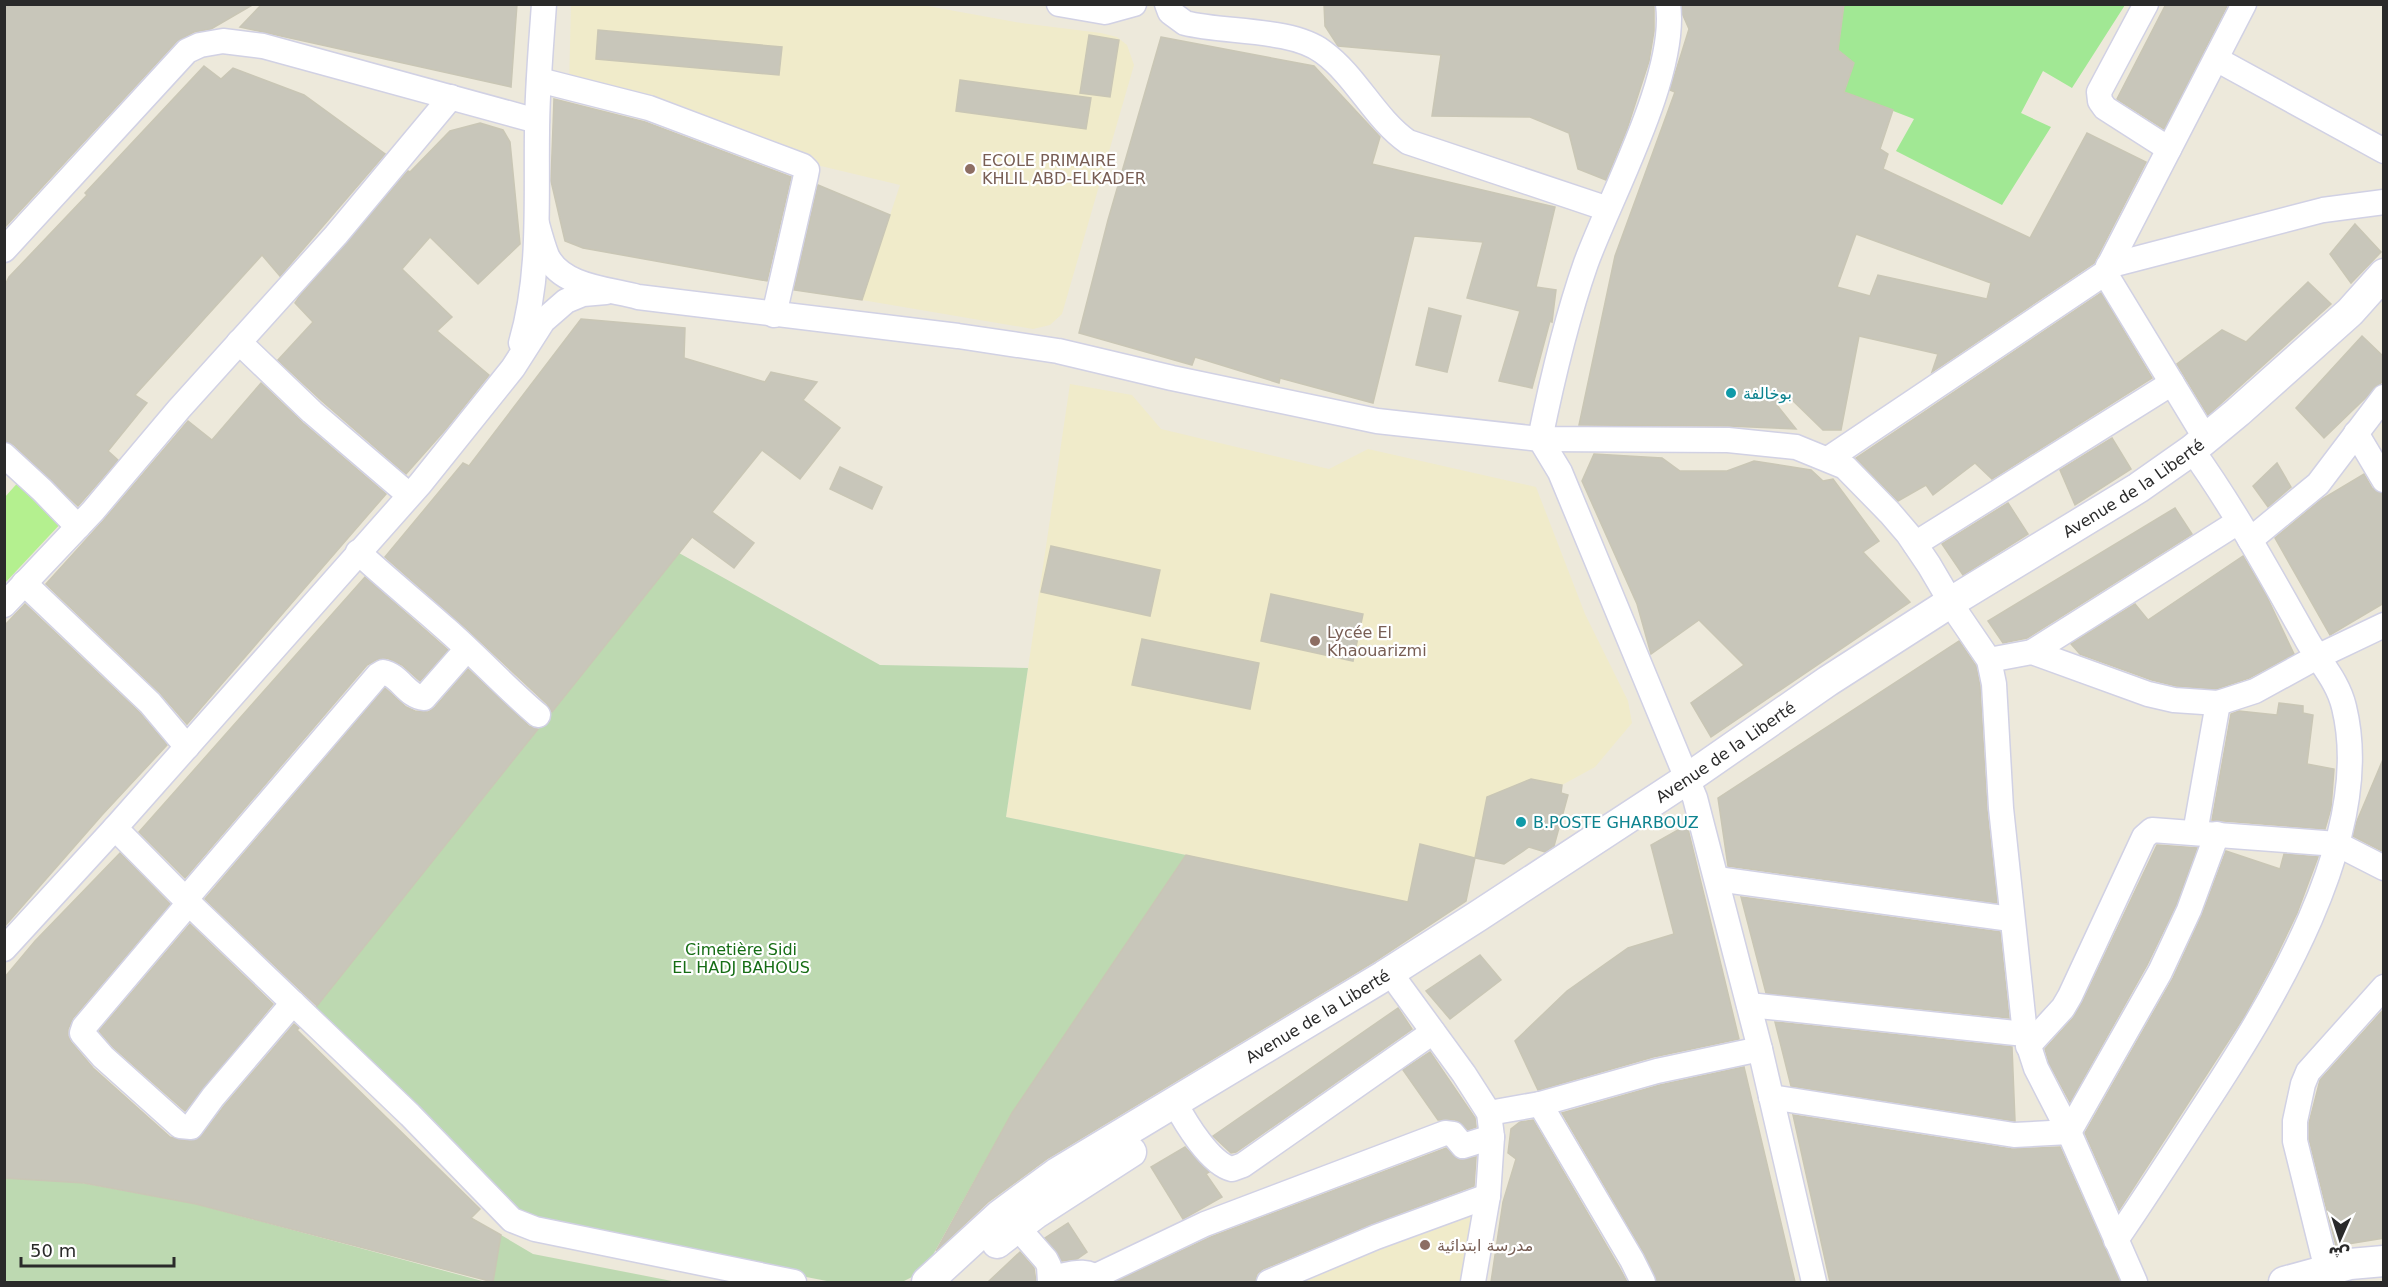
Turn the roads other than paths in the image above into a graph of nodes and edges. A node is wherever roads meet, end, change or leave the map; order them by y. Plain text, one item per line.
1 (544, 4) edge
2 (1059, 4) edge
3 (1134, 4) edge
4 (1167, 4) edge
5 (1668, 4) edge
6 (2146, 4) edge
7 (2244, 4) edge
8 (2216, 59) junction
9 (539, 80) junction
10 (451, 97) junction
11 (537, 121) junction
12 (2169, 149) junction
13 (2384, 151) edge
14 (2382, 199) edge
15 (1608, 209) junction
16 (537, 224) junction
17 (4, 250) edge
18 (2106, 269) junction
19 (2384, 274) edge
20 (617, 291) junction
21 (2384, 299) edge
22 (774, 315) junction
23 (239, 342) junction
24 (513, 368) junction
25 (2172, 383) junction
26 (2384, 397) edge
27 (2356, 433) junction
28 (1540, 439) junction
29 (2200, 451) junction
30 (4, 455) edge
31 (1828, 459) junction
32 (2384, 480) edge
33 (409, 495) junction
34 (78, 526) junction
35 (2244, 531) junction
36 (1915, 544) junction
37 (358, 552) junction
38 (24, 583) junction
39 (4, 605) edge
40 (1955, 609) junction
41 (2384, 625) edge
42 (467, 649) junction
43 (2032, 652) junction
44 (2317, 657) junction
45 (1989, 660) junction
46 (2218, 703) junction
47 (538, 715) dead end
48 (187, 747) junction
49 (1691, 788) junction
50 (115, 828) junction
51 (2206, 834) junction
52 (2337, 844) junction
53 (2384, 868) edge
54 (1717, 879) junction
55 (187, 901) junction
56 (2011, 919) junction
57 (4, 949) edge
58 (1398, 985) junction
59 (2384, 987) edge
60 (293, 1003) junction
61 (1749, 1005) junction
62 (1433, 1032) junction
63 (2026, 1040) junction
64 (1760, 1048) junction
65 (1772, 1097) junction
66 (1540, 1104) junction
67 (1179, 1111) junction
68 (1489, 1113) junction
69 (2069, 1132) junction
70 (1492, 1137) junction
71 (1488, 1196) junction
72 (1017, 1227) junction
73 (2116, 1240) junction
74 (2384, 1261) edge
75 (2327, 1270) junction
76 (1098, 1279) edge
77 (1050, 1280) edge
78 (794, 1282) edge
79 (927, 1282) edge
80 (952, 1282) edge
81 (1269, 1282) edge
82 (1473, 1282) edge
83 (1642, 1282) edge
84 (1814, 1282) edge
85 (2135, 1282) edge
86 (2284, 1282) edge

1 - 9 street
2 - 3 street
4 - 15 street
5 - 15 street
6 - 12 street
7 - 8 street
8 - 12 street
8 - 13 street
9 - 11 street
9 - 22 street
10 - 11 street
10 - 17 street
10 - 23 street
11 - 16 street
12 - 18 street
14 - 18 street
15 - 28 street
16 - 20 street
16 - 24 street
18 - 25 street
18 - 31 street
19 - 29 street, Avenue de la Liberté
20 - 22 street
20 - 24 street
21 - 29 street, Avenue de la Liberté
22 - 28 street
23 - 33 street
23 - 34 street
24 - 33 street
25 - 29 street
25 - 36 street
26 - 27 street
27 - 32 street
27 - 35 street
28 - 31 street
28 - 49 street
29 - 35 street
29 - 40 street, Avenue de la Liberté
30 - 34 street
31 - 36 street
33 - 37 street
34 - 38 street
35 - 43 street
35 - 44 street
36 - 40 street
37 - 42 street
37 - 48 street
38 - 39 street
38 - 48 street
40 - 45 street
40 - 49 street, Avenue de la Liberté
41 - 44 street
42 - 47 street
42 - 55 street
43 - 45 street
43 - 46 street
44 - 46 street
44 - 52 street
45 - 56 street
46 - 51 street
48 - 50 street
49 - 54 street
49 - 58 street, Avenue de la Liberté
49 - 67 street, Avenue de la Liberté
50 - 55 street
50 - 57 street
51 - 52 street
51 - 63 street
51 - 69 street
52 - 53 street
52 - 73 street
54 - 56 street
54 - 61 street
55 - 60 street
55 - 60 street
56 - 63 street
58 - 62 street
58 - 67 street, Avenue de la Liberté
59 - 75 street
60 - 78 street
61 - 63 street
61 - 64 street
62 - 67 street
62 - 68 street
63 - 69 street
64 - 65 street
64 - 66 street
65 - 69 street
65 - 84 street
66 - 68 street
66 - 83 street
67 - 72 street, Avenue de la Liberté
67 - 79 street, Avenue de la Liberté
68 - 70 street
69 - 73 street
70 - 71 street
70 - 76 street
71 - 81 street
71 - 82 street
72 - 77 street
72 - 80 street, Avenue de la Liberté
73 - 85 street
74 - 75 street
75 - 86 street
76 - 77 street

